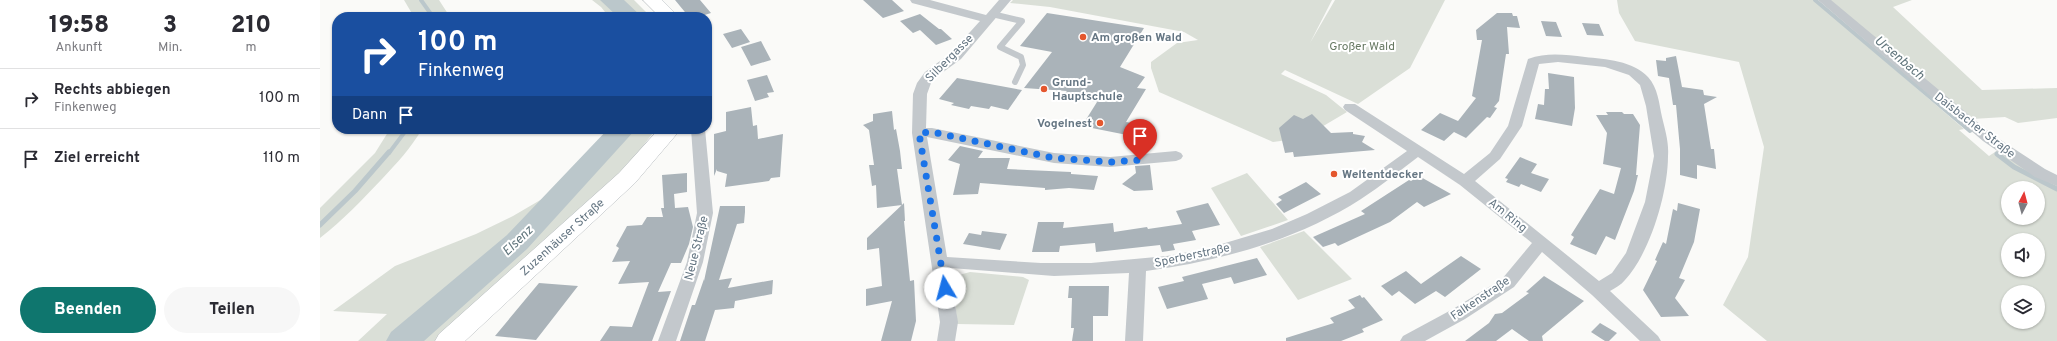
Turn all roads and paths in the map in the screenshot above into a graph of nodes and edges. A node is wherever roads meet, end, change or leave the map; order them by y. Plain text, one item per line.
1 (652, 0) edge
2 (916, 0) edge
3 (1005, 0) edge
4 (1824, 0) edge
5 (665, 12) edge
6 (990, 16) junction
7 (1015, 82) dead end
8 (1350, 107) dead end
9 (919, 133) junction
10 (667, 134) edge
11 (698, 134) edge
12 (1418, 150) junction
13 (1176, 156) dead end
14 (1465, 181) junction
15 (2057, 181) edge
16 (1541, 243) junction
17 (941, 264) junction
18 (1138, 266) junction
19 (1598, 290) junction
20 (448, 341) edge
21 (667, 341) edge
22 (946, 341) edge
23 (1134, 341) edge
24 (1409, 341) edge
25 (1652, 341) edge

1 - 5 main road
2 - 6 street
3 - 6 street, Silbergasse
4 - 15 street, Daisbacher Straße
6 - 7 lane
6 - 9 street, Silbergasse
8 - 12 street, Am Ring
9 - 13 street
9 - 17 street, Silbergasse
10 - 20 main road, Zuzenhäuser Straße
11 - 21 street, Neue Straße
12 - 14 street, Am Ring
12 - 18 street, Sperberstraße
14 - 16 street, Am Ring
14 - 19 street
16 - 19 street, Am Ring
16 - 24 street, Falkenstraße
17 - 18 street, Sperberstraße
17 - 22 street, Silbergasse
18 - 23 street
19 - 25 street, Am Ring

